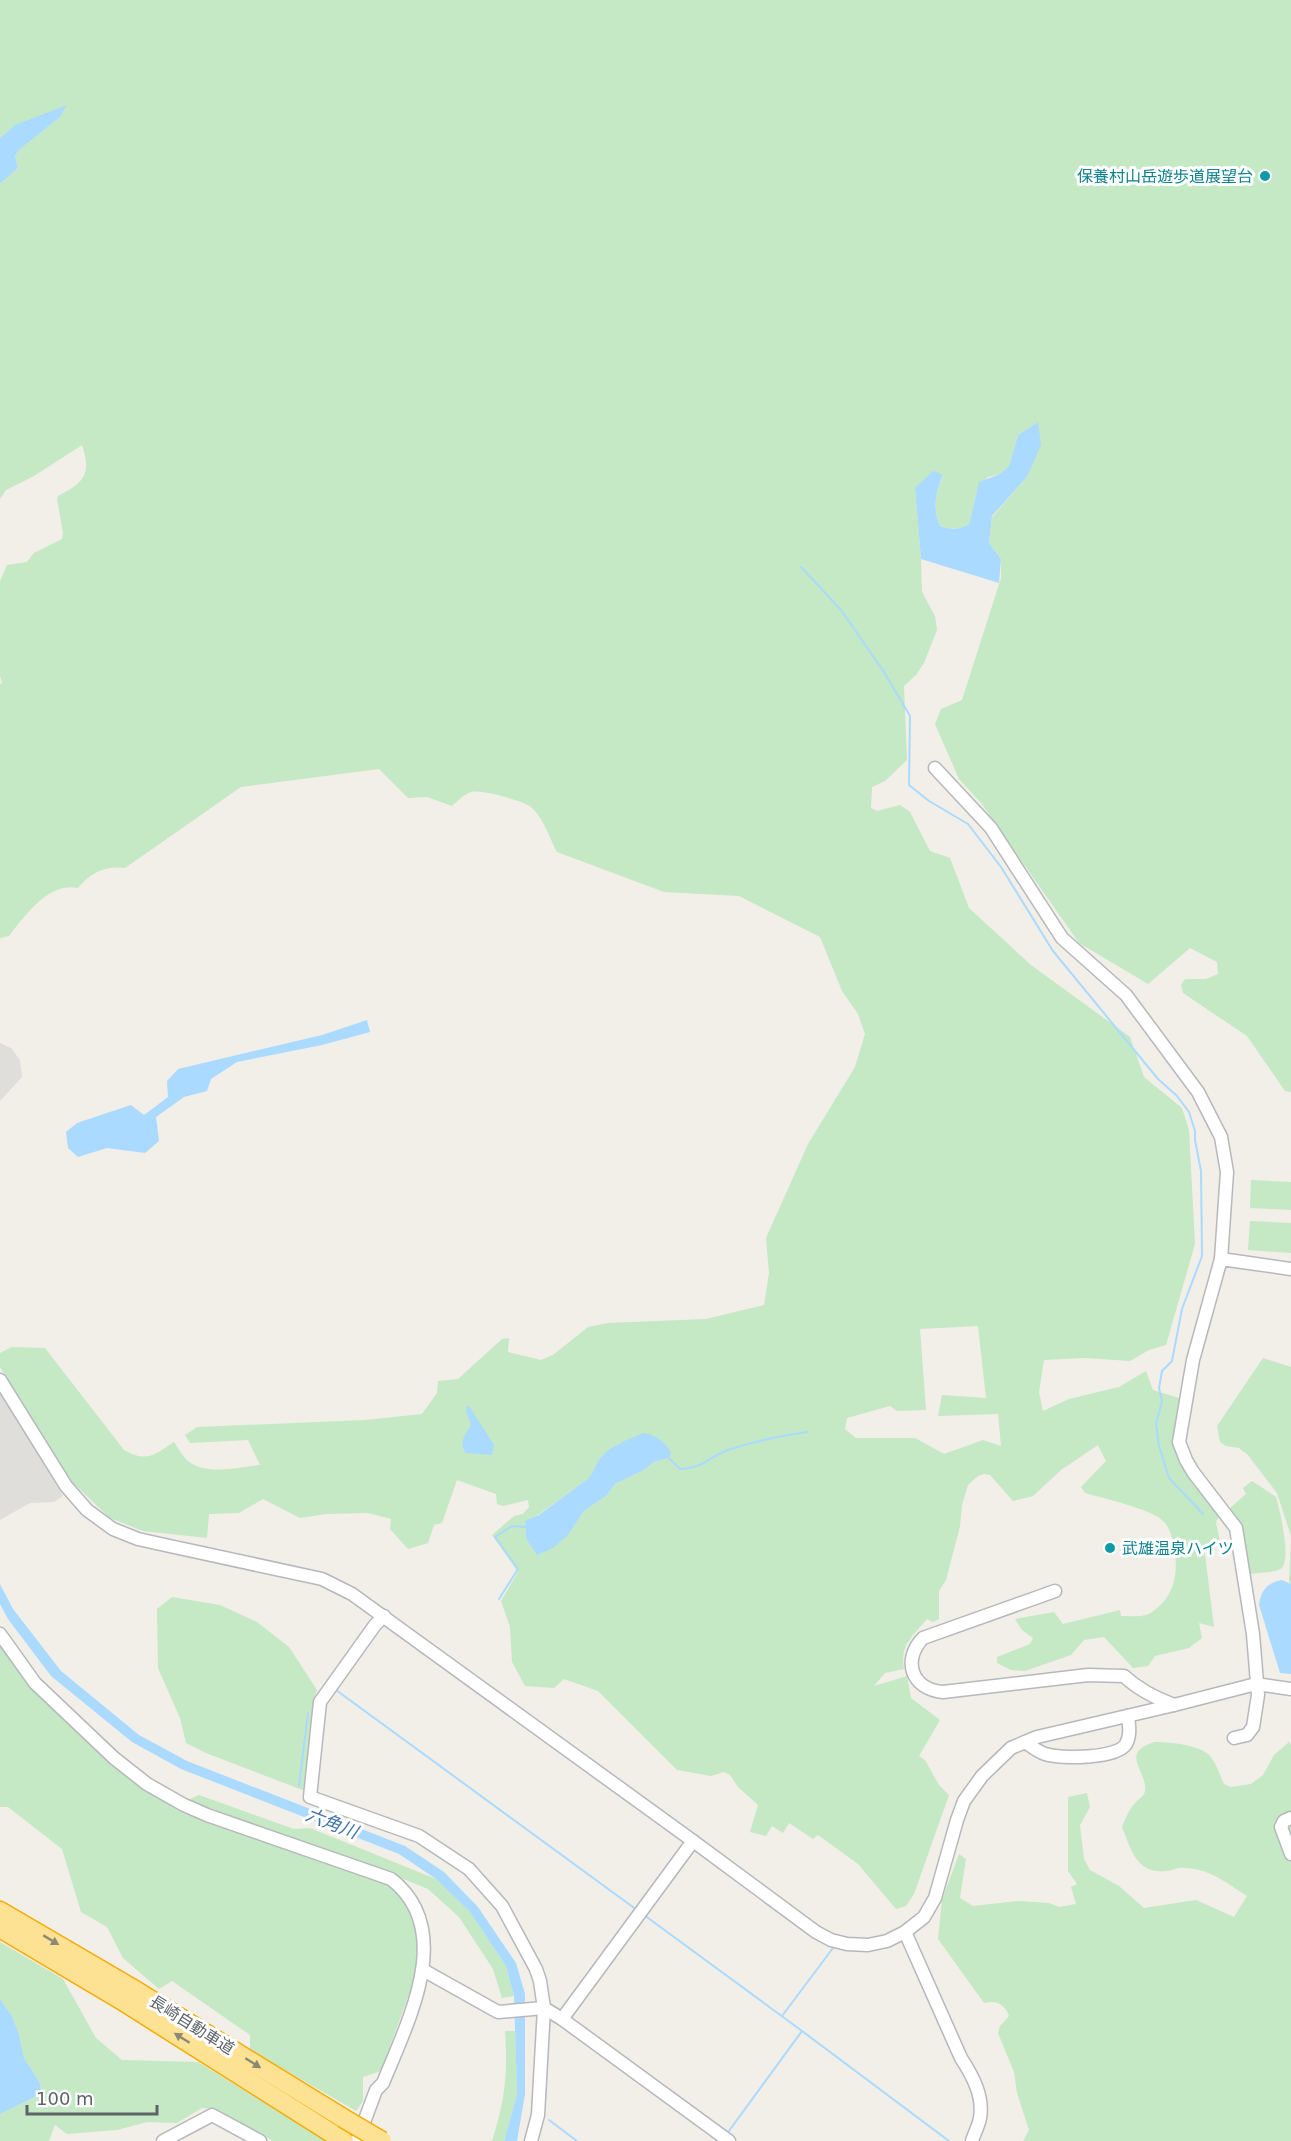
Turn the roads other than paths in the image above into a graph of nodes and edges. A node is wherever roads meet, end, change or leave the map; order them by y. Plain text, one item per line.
1 (935, 768) dead end
2 (1221, 1259) junction
3 (1291, 1269) edge
4 (0, 1380) edge
5 (1055, 1592) dead end
6 (384, 1616) junction
7 (0, 1634) edge
8 (1256, 1684) junction
9 (1291, 1689) edge
10 (1174, 1705) junction
11 (1128, 1716) junction
12 (1234, 1738) dead end
13 (1025, 1742) junction
14 (1291, 1818) edge
15 (693, 1841) junction
16 (1291, 1854) edge
17 (0, 1911) edge
18 (0, 1928) edge
19 (905, 1932) junction
20 (423, 1970) junction
21 (544, 2008) junction
22 (562, 2019) junction
23 (341, 2139) edge
24 (726, 2139) edge
25 (163, 2141) edge
26 (260, 2141) edge
27 (357, 2141) edge
28 (382, 2141) edge
29 (531, 2141) edge
30 (972, 2141) edge

1 - 2 street
2 - 3 street
2 - 8 street
4 - 6 street
5 - 10 street
6 - 15 street
6 - 21 street
7 - 20 street
8 - 9 street
8 - 10 street
8 - 12 street
10 - 11 street
11 - 13 street
11 - 13 street
13 - 19 street
14 - 16 street
15 - 19 street
15 - 22 street
17 -> 28 highway, 長崎自動車道, bridge
23 -> 18 highway, 長崎自動車道
19 - 30 street
20 - 21 street
20 - 27 street
21 - 22 street
21 - 29 street
22 - 24 street
25 - 26 street

